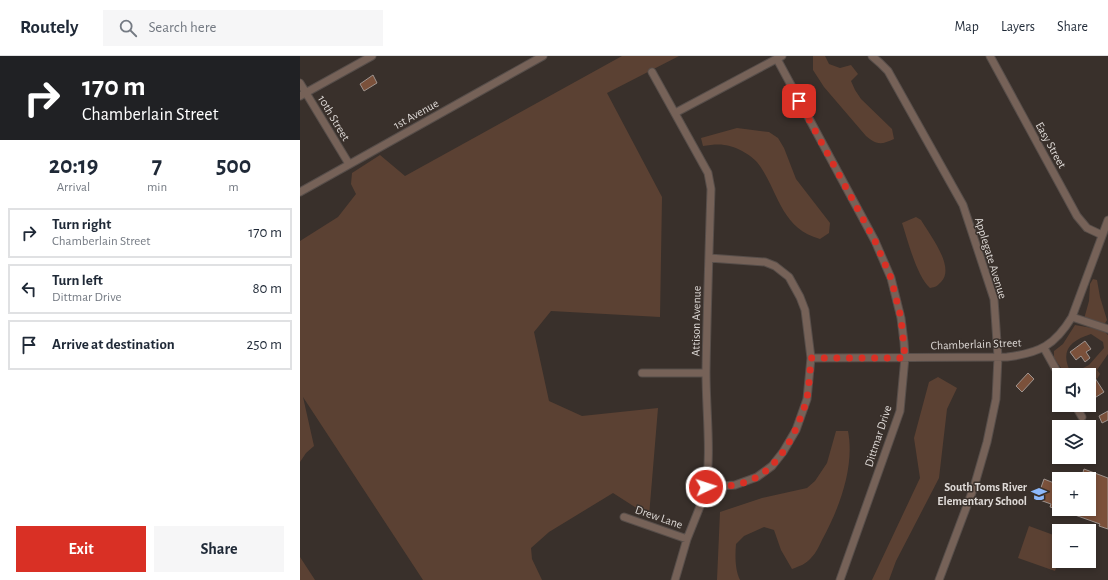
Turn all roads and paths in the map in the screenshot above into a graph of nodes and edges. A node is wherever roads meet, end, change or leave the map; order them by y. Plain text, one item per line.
1 (372, 56) edge
2 (543, 56) edge
3 (872, 56) edge
4 (990, 56) edge
5 (779, 57) edge
6 (652, 72) dead end
7 (300, 83) edge
8 (303, 94) edge
9 (675, 114) junction
10 (349, 164) junction
11 (300, 192) edge
12 (1108, 220) edge
13 (1102, 235) junction
14 (709, 258) junction
15 (1072, 317) junction
16 (1108, 329) edge
17 (1044, 348) junction
18 (998, 357) junction
19 (811, 358) junction
20 (905, 358) junction
21 (1055, 368) edge
22 (642, 373) dead end
23 (706, 373) junction
24 (1079, 412) edge
25 (1082, 417) dead end
26 (706, 487) junction
27 (624, 517) dead end
28 (687, 539) junction
29 (675, 580) edge
30 (840, 580) edge
31 (939, 580) edge

1 - 8 street
2 - 10 street, 1st Avenue
3 - 18 street, Applegate Avenue
4 - 13 street, Easy Street
5 - 9 street
5 - 20 street, Dittmar Drive
6 - 9 street, Attison Avenue
7 - 8 street, 10th Street
8 - 10 street, 10th Street
9 - 14 street, Attison Avenue
10 - 11 street, 1st Avenue
12 - 13 street, Chamberlain Street
13 - 15 street, Chamberlain Street
14 - 19 street
14 - 23 street, Attison Avenue
15 - 16 street
15 - 17 street, Chamberlain Street
17 - 18 street, Chamberlain Street
17 - 21 street
18 - 20 street, Chamberlain Street
18 - 31 street, Applegate Avenue
19 - 20 street, Chamberlain Street
19 - 26 street
20 - 30 street, Dittmar Drive
22 - 23 street
23 - 26 street, Attison Avenue
24 - 25 street
26 - 28 street, Attison Avenue
27 - 28 street, Drew Lane
28 - 29 street, Attison Avenue

